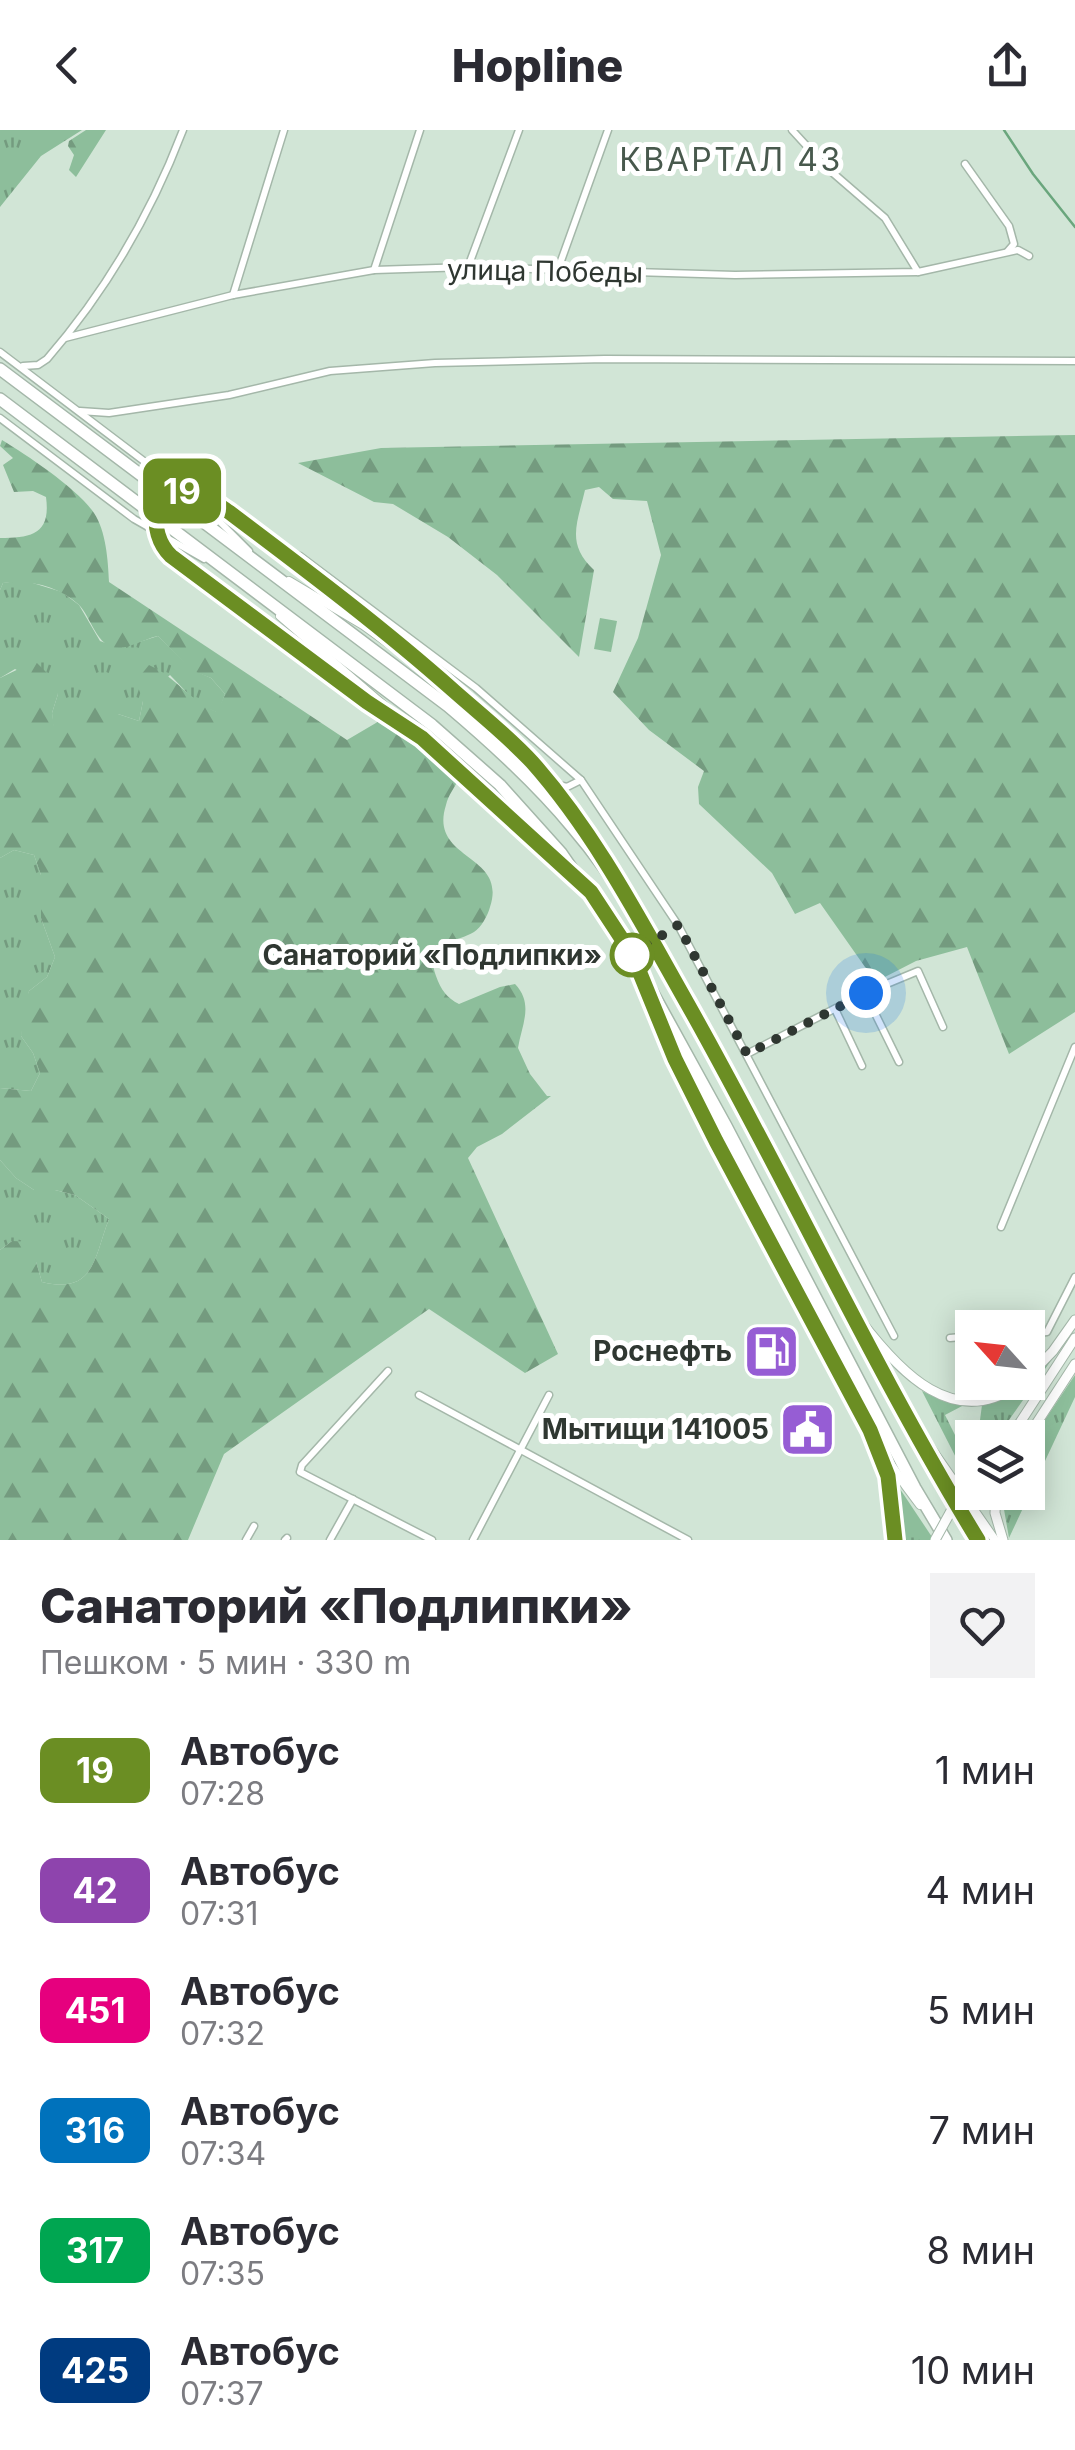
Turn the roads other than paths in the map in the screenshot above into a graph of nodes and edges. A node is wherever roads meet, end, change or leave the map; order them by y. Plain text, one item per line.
1 (183, 130) edge
2 (284, 130) edge
3 (420, 130) edge
4 (519, 130) edge
5 (608, 130) edge
6 (792, 130) edge
7 (965, 164) dead end
8 (1007, 252) junction
9 (1028, 256) dead end
10 (468, 267) junction
11 (374, 270) junction
12 (558, 272) junction
13 (918, 272) junction
14 (233, 295) junction
15 (65, 338) junction
16 (0, 352) edge
17 (46, 359) junction
18 (1075, 361) edge
19 (15, 362) junction
20 (0, 369) edge
21 (48, 387) junction
22 (0, 400) edge
23 (80, 411) junction
24 (109, 414) junction
25 (0, 418) edge
26 (105, 429) junction
27 (300, 556) dead end
28 (260, 562) junction
29 (272, 571) junction
30 (242, 581) junction
31 (256, 591) junction
32 (452, 689) junction
33 (422, 738) junction
34 (582, 780) junction
35 (548, 782) junction
36 (570, 808) junction
37 (591, 892) junction
38 (625, 898) junction
39 (633, 956) junction
40 (866, 993) junction
41 (835, 1009) junction
42 (943, 1027) dead end
43 (1075, 1047) edge
44 (747, 1054) junction
45 (899, 1062) dead end
46 (862, 1066) dead end
47 (1002, 1228) dead end
48 (1075, 1277) edge
49 (844, 1298) junction
50 (1075, 1320) edge
51 (1045, 1332) edge
52 (894, 1336) dead end
53 (950, 1338) dead end
54 (955, 1338) edge
55 (1075, 1338) edge
56 (1045, 1359) edge
57 (1075, 1364) edge
58 (388, 1371) dead end
59 (419, 1395) dead end
60 (549, 1395) dead end
61 (955, 1397) edge
62 (910, 1419) junction
63 (1022, 1420) edge
64 (1039, 1420) edge
65 (870, 1430) junction
66 (522, 1450) junction
67 (353, 1499) junction
68 (955, 1506) edge
69 (994, 1510) edge
70 (254, 1526) dead end
71 (941, 1539) edge
72 (246, 1540) edge
73 (330, 1540) edge
74 (432, 1540) edge
75 (473, 1540) edge
76 (688, 1540) edge
77 (895, 1540) edge
78 (978, 1540) edge
79 (995, 1540) edge
80 (1003, 1540) edge

1 - 15 street
2 - 14 street
3 - 11 street
4 - 10 street
5 - 12 street
6 - 13 street
7 - 8 street
8 - 9 street, улица Победы
8 - 13 street, улица Победы
10 - 11 street, улица Победы
10 - 12 street, улица Победы
11 - 14 street, улица Победы
12 - 13 street, улица Победы
14 - 15 street, улица Победы
15 - 17 street
16 - 19 street
17 - 19 street
17 - 21 street
18 - 24 street
19 - 21 street
20 - 28 highway
21 - 23 street
22 - 30 highway
23 - 24 street
23 - 26 street
24 - 26 street
25 - 30 street
26 - 28 street
27 - 34 street
28 - 29 highway
29 - 32 street
29 - 38 highway
30 - 31 highway
31 - 33 street
31 - 37 highway
32 - 33 main road, bridge
32 - 35 main road
33 - 37 main road
34 - 35 street
34 - 36 street
34 - 44 street
35 - 36 main road
36 - 38 main road
37 - 39 highway
38 - 49 highway
39 - 65 street
39 - 71 highway
40 - 41 street
40 - 42 street
40 - 45 street
41 - 44 street
41 - 46 street
43 - 47 street
44 - 52 street
48 - 51 street
49 - 61 main road
49 - 62 highway
50 - 56 main road
53 - 54 street
55 - 63 main road
57 - 64 main road
58 - 67 street
59 - 66 street
60 - 66 street
62 - 78 highway
62 - 79 street
65 - 71 street
65 - 77 street
66 - 75 street
66 - 76 street
67 - 73 street
67 - 74 street
68 - 71 main road, bridge
69 - 80 main road
70 - 72 street

